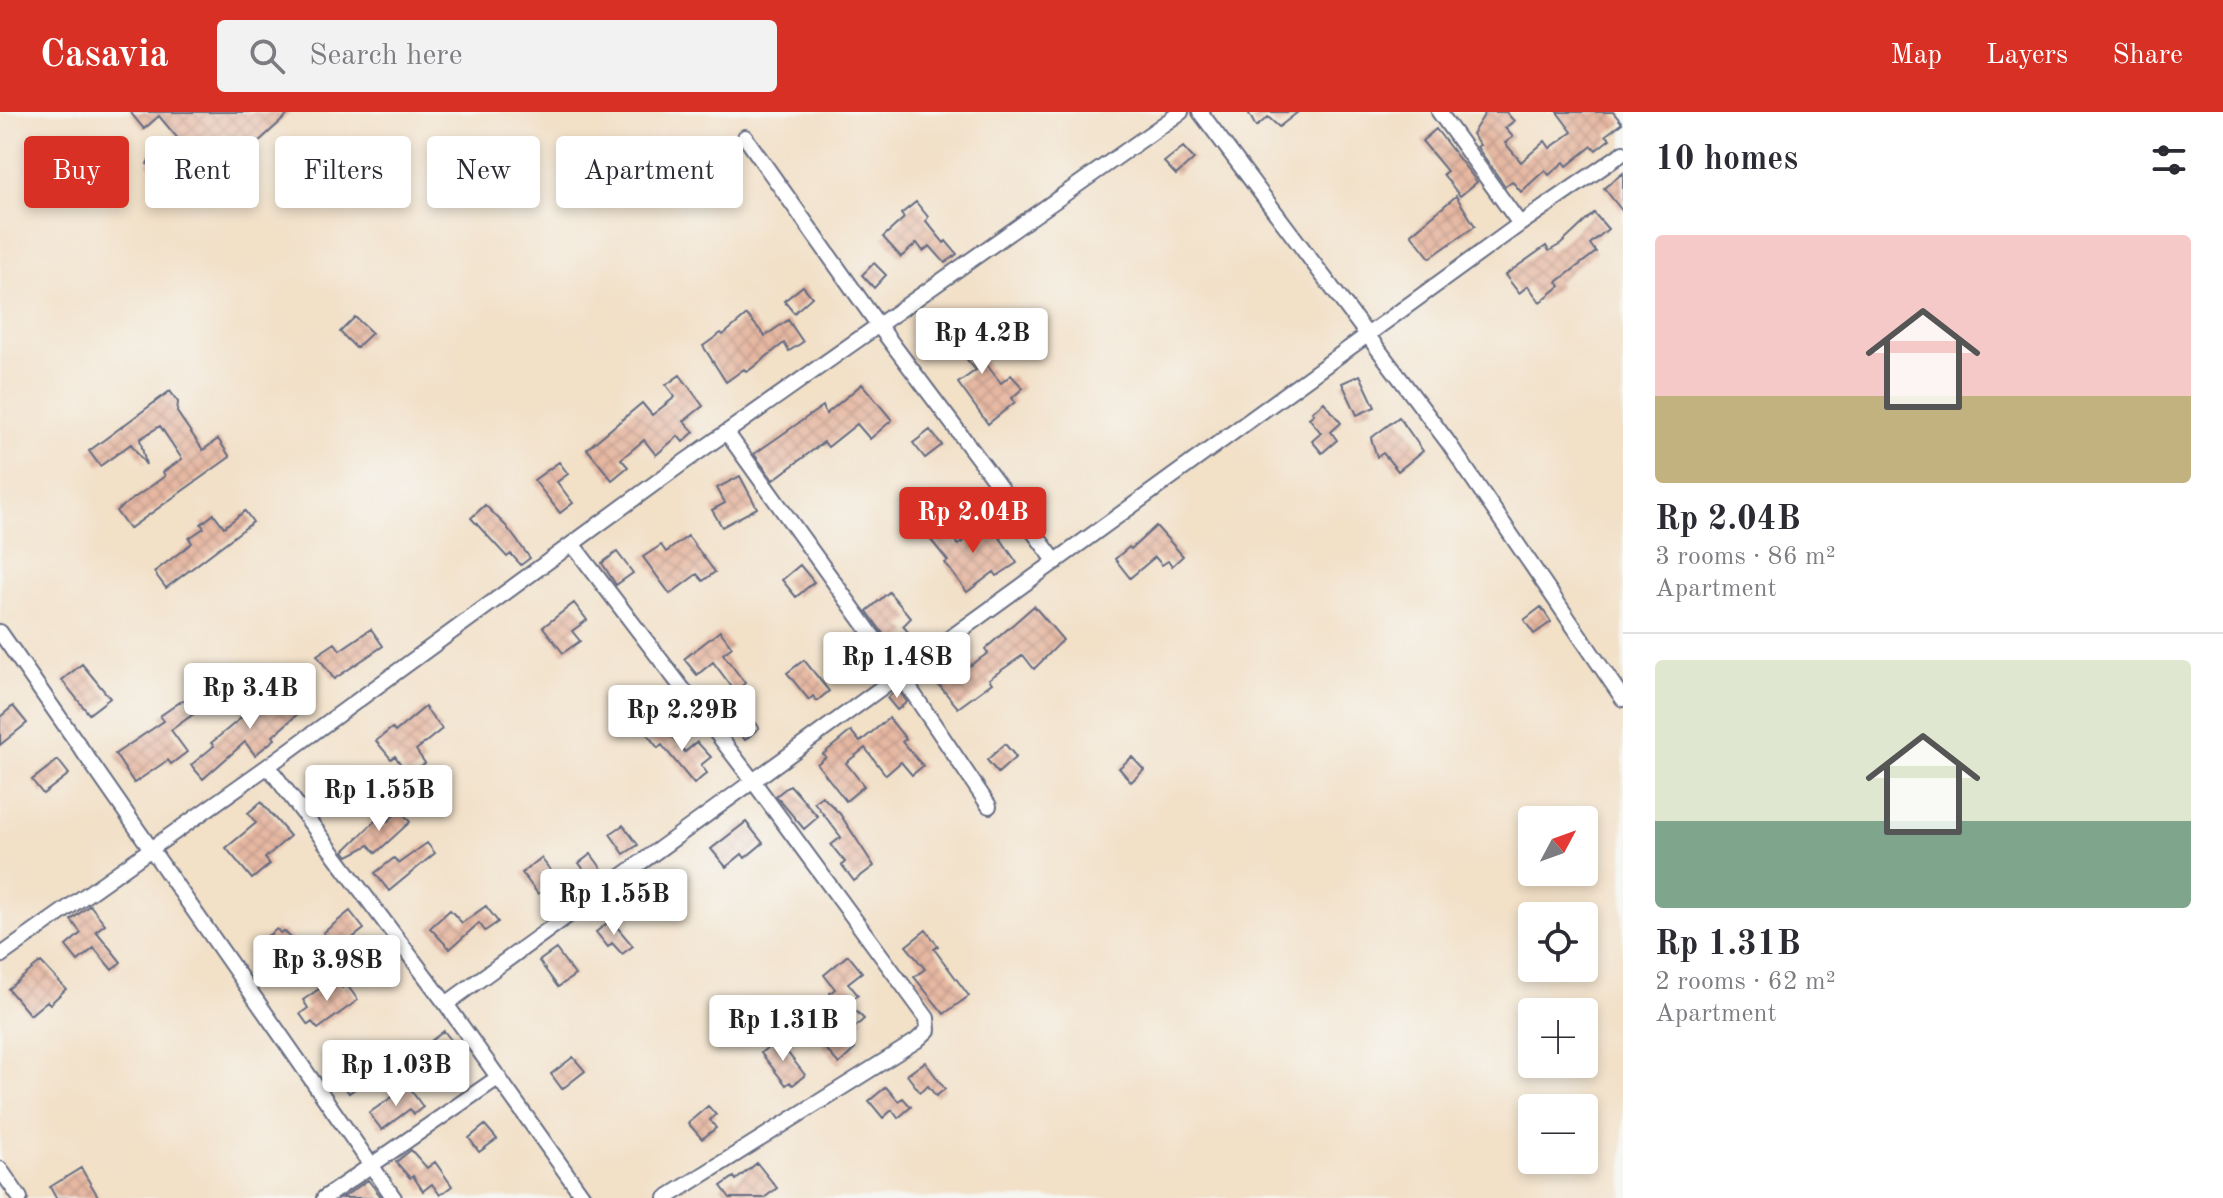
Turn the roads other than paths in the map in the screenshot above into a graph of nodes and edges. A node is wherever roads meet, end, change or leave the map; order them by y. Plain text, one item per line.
1 (1181, 112) edge
2 (1200, 112) edge
3 (1439, 112) edge
4 (745, 137) dead end
5 (1623, 153) edge
6 (1520, 224) junction
7 (879, 326) junction
8 (1368, 335) junction
9 (727, 433) junction
10 (573, 545) junction
11 (1056, 562) junction
12 (0, 632) edge
13 (900, 674) junction
14 (1623, 699) edge
15 (268, 766) junction
16 (753, 781) junction
17 (989, 806) dead end
18 (151, 849) junction
19 (0, 956) edge
20 (446, 1004) junction
21 (499, 1077) junction
22 (371, 1165) junction
23 (0, 1169) edge
24 (20, 1198) edge
25 (324, 1198) edge
26 (394, 1198) edge
27 (584, 1198) edge
28 (666, 1198) edge

1 - 7 street
2 - 8 street
3 - 6 street
4 - 7 street
5 - 6 street
6 - 8 street
7 - 9 street
7 - 11 street
8 - 11 street
8 - 14 street
9 - 10 street
9 - 13 street
10 - 15 street
10 - 16 street
11 - 13 street
12 - 18 street
13 - 16 street
13 - 17 street
15 - 18 street
15 - 20 street
16 - 20 street
16 - 28 street
18 - 19 street
18 - 22 street
20 - 21 street
21 - 22 street
21 - 27 street
22 - 25 street
22 - 26 street
23 - 24 street

